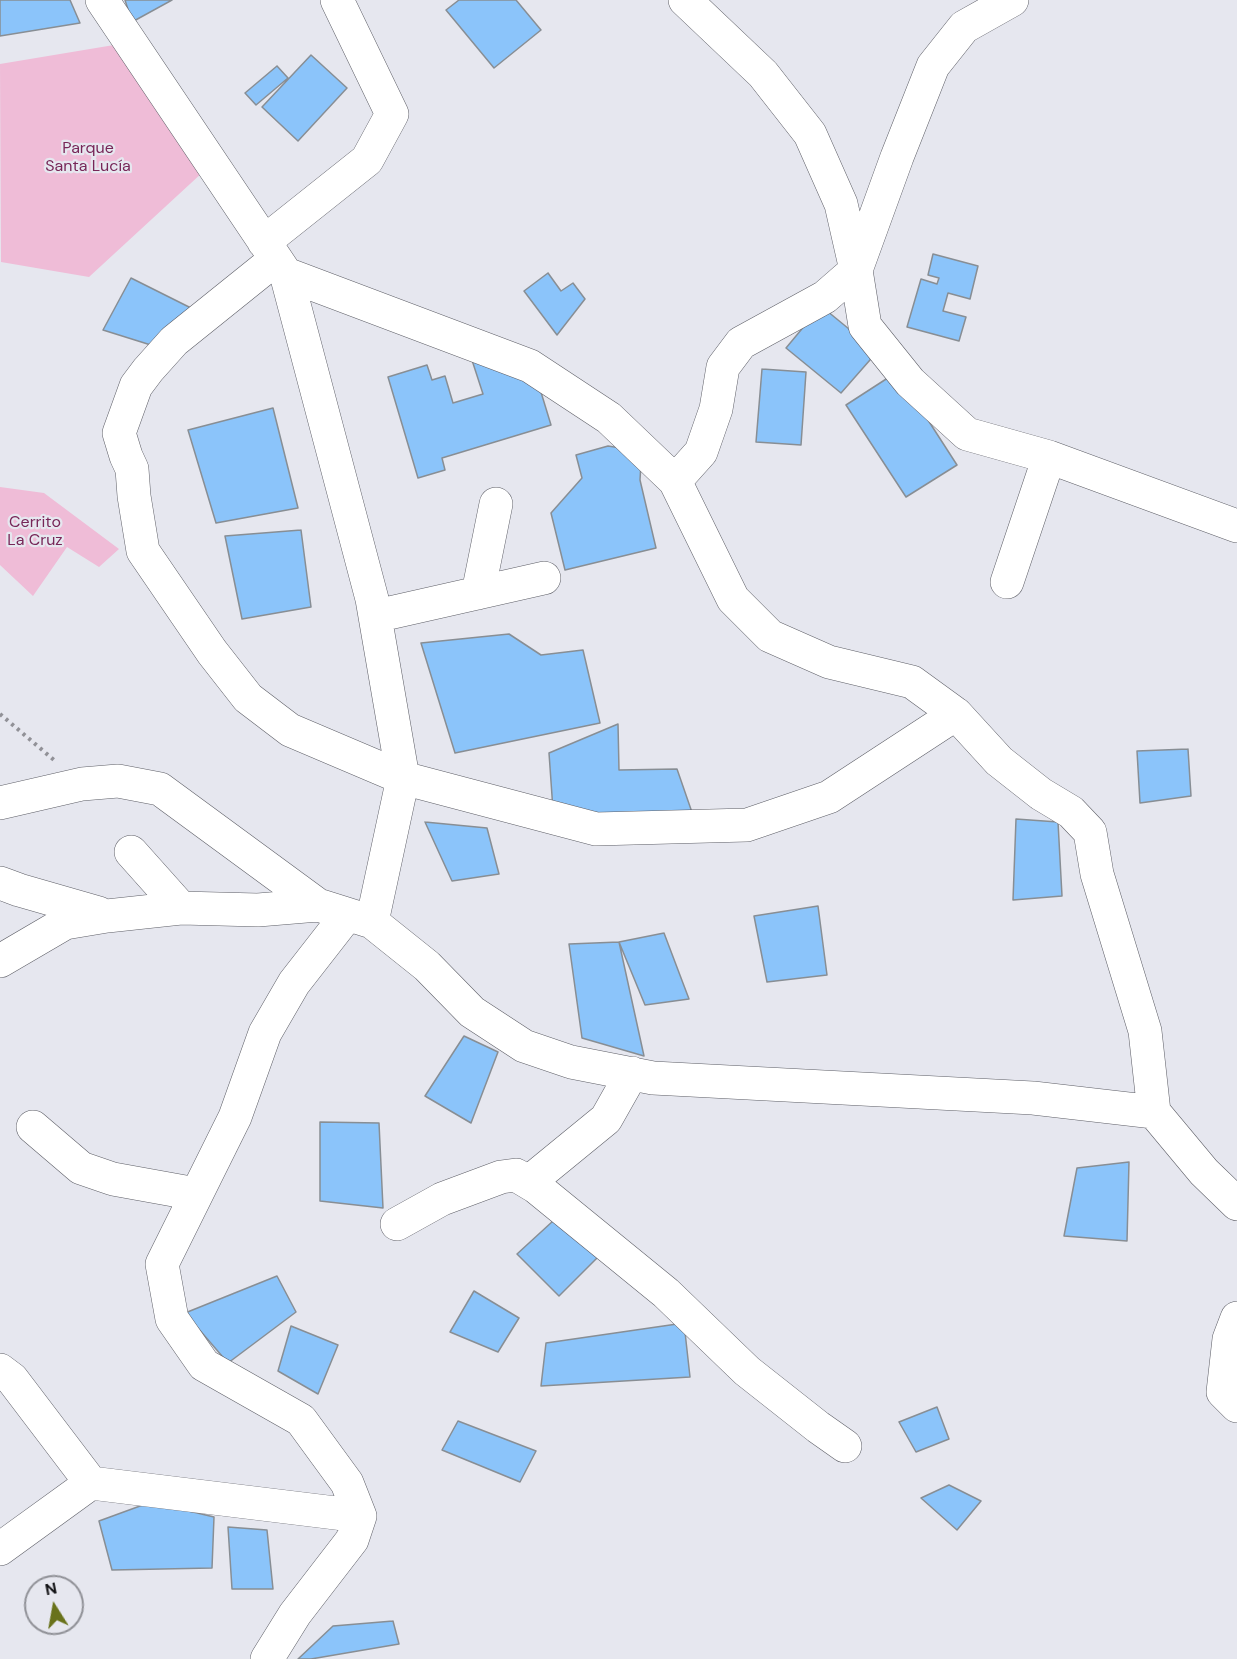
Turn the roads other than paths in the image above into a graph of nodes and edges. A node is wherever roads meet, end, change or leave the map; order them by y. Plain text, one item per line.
1 (102, 0) edge
2 (337, 0) edge
3 (685, 0) edge
4 (1012, 0) edge
5 (276, 258) junction
6 (856, 270) junction
7 (1049, 457) junction
8 (675, 481) junction
9 (496, 504) dead end
10 (1237, 526) edge
11 (544, 578) dead end
12 (1006, 582) dead end
13 (478, 593) junction
14 (376, 616) junction
15 (956, 714) junction
16 (404, 778) junction
17 (0, 803) edge
18 (131, 852) dead end
19 (0, 883) edge
20 (181, 908) junction
21 (346, 914) junction
22 (107, 916) junction
23 (0, 961) edge
24 (632, 1073) junction
25 (1154, 1112) junction
26 (33, 1127) dead end
27 (529, 1182) junction
28 (196, 1194) junction
29 (1237, 1204) edge
30 (397, 1224) dead end
31 (1237, 1318) edge
32 (0, 1370) edge
33 (1237, 1406) edge
34 (845, 1446) dead end
35 (91, 1484) junction
36 (360, 1516) junction
37 (0, 1549) edge
38 (267, 1659) edge

1 - 5 street
2 - 5 street
3 - 6 street
4 - 6 street
5 - 8 street
5 - 14 street
5 - 16 street
6 - 7 street
6 - 8 street
7 - 10 street
7 - 12 street
8 - 15 street
9 - 13 street
11 - 13 street
13 - 14 street
14 - 16 street
15 - 16 street
15 - 25 street
16 - 21 street
17 - 21 street
18 - 20 street
19 - 22 street
20 - 21 street
20 - 22 street
21 - 24 street
21 - 28 street
22 - 23 street
24 - 25 street
24 - 27 street
25 - 29 street
26 - 28 street
27 - 30 street
27 - 34 street
28 - 36 street
31 - 33 street
32 - 35 street
35 - 36 street
35 - 37 street
36 - 38 street

